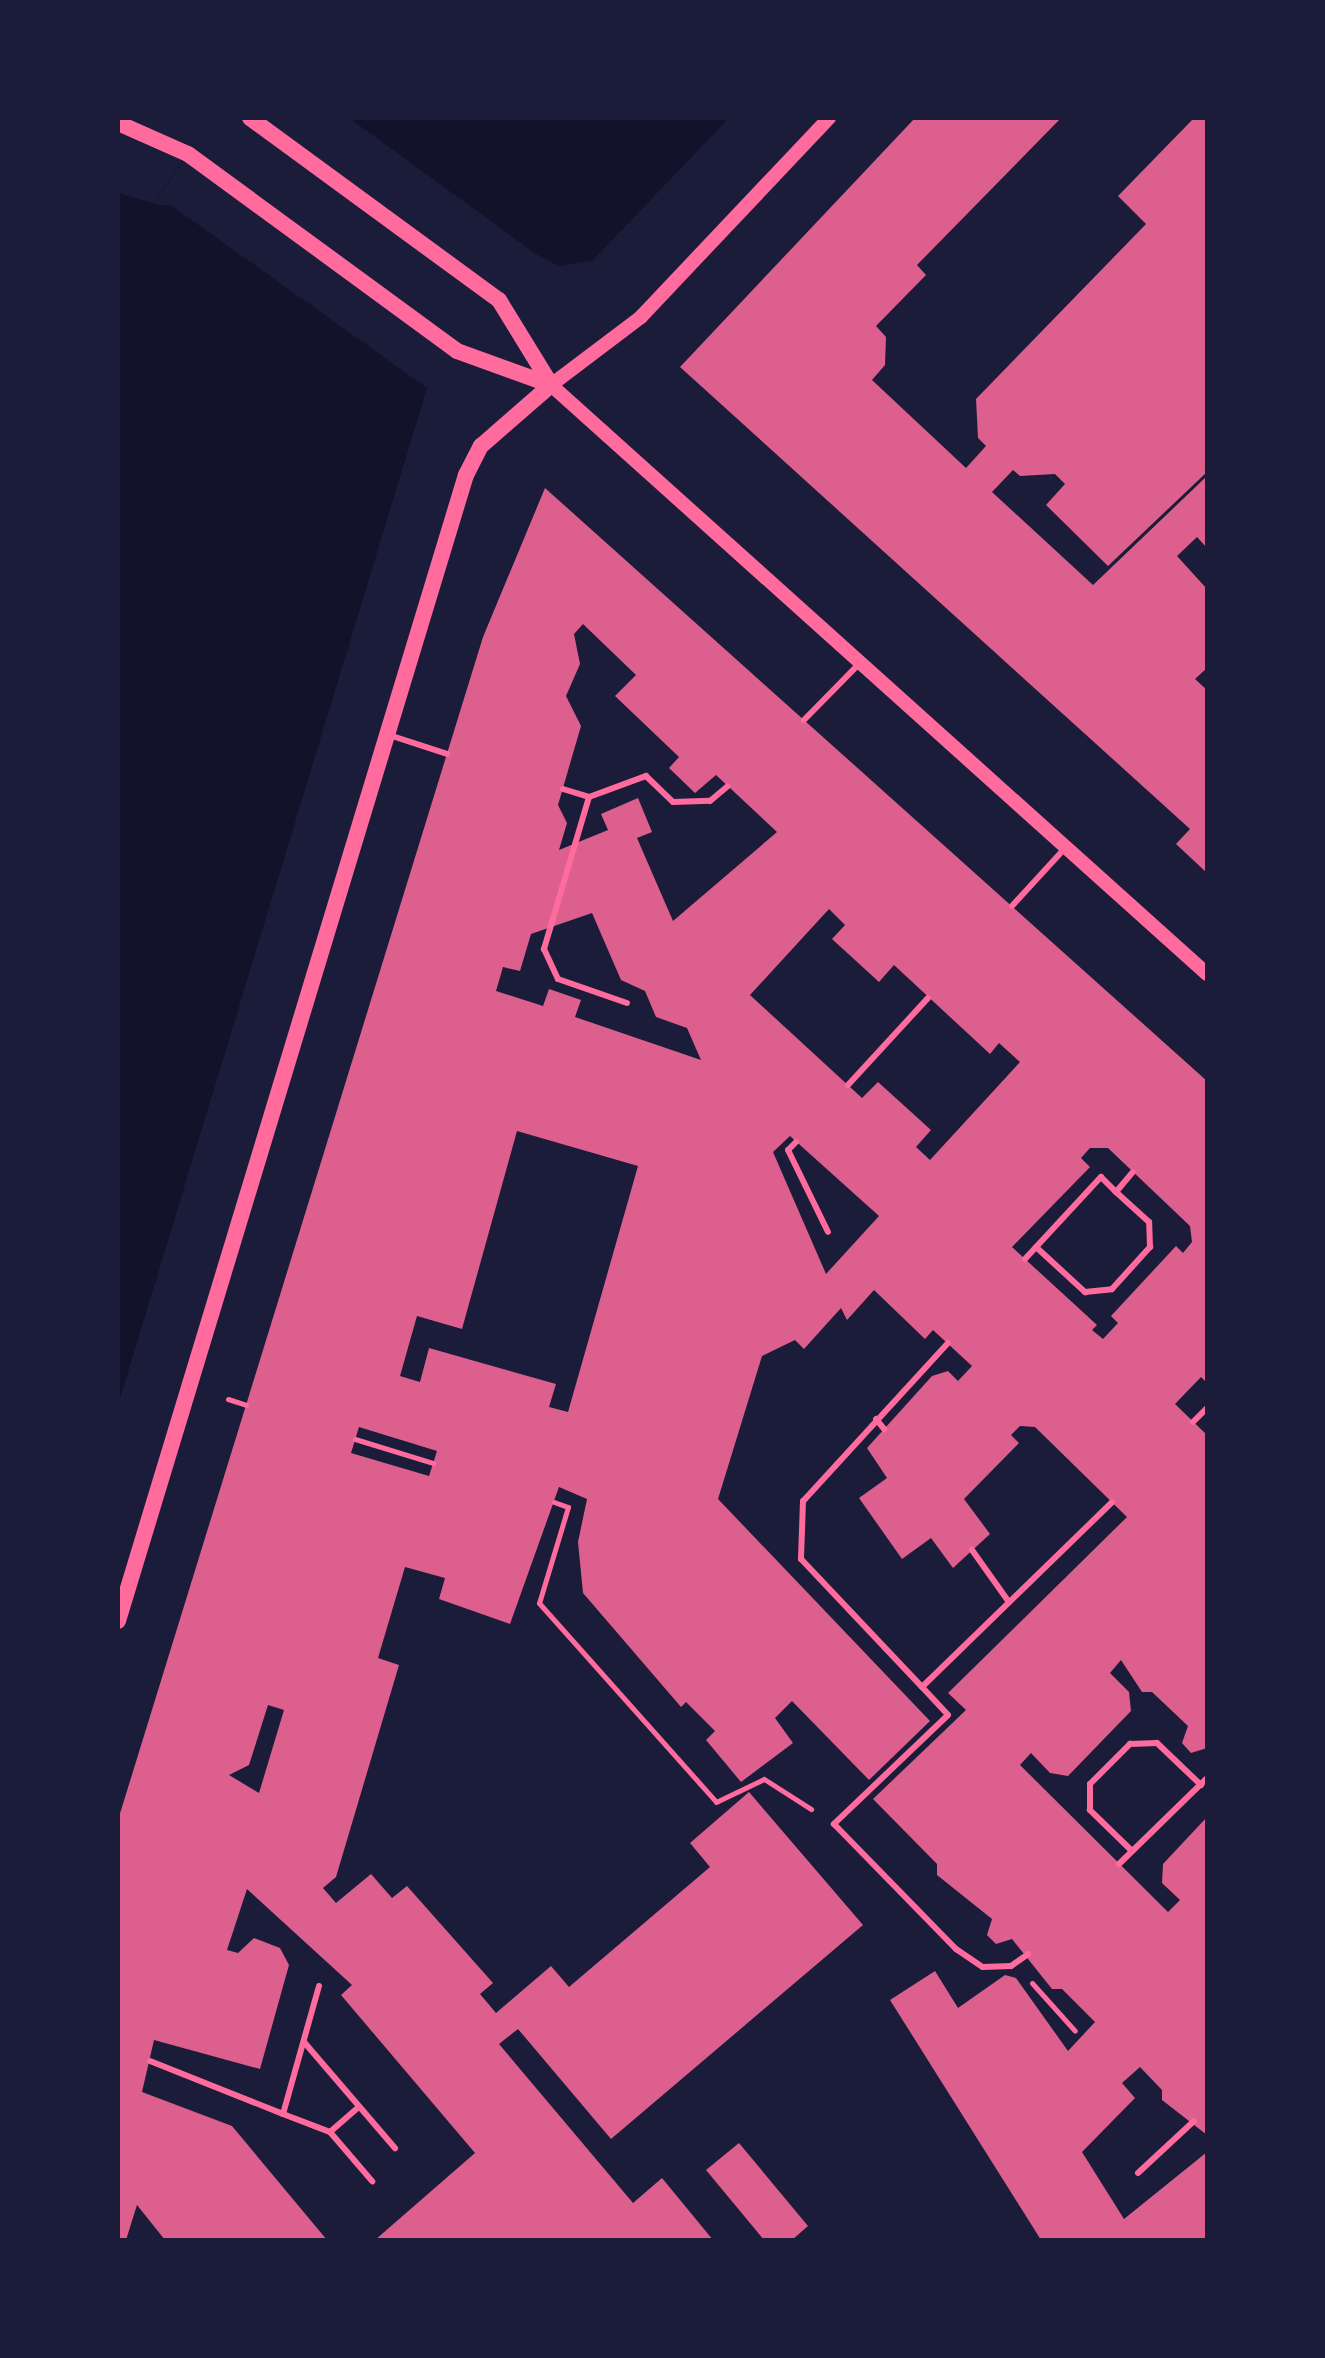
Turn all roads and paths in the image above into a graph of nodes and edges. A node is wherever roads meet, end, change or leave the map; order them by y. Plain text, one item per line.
1 (250, 118) edge
2 (829, 118) edge
3 (118, 123) edge
4 (551, 385) junction
5 (860, 663) junction
6 (804, 720) dead end
7 (386, 734) junction
8 (447, 754) dead end
9 (728, 786) dead end
10 (563, 789) dead end
11 (589, 797) junction
12 (1066, 847) junction
13 (1012, 906) dead end
14 (1207, 974) edge
15 (928, 998) dead end
16 (627, 1003) dead end
17 (848, 1085) dead end
18 (796, 1142) dead end
19 (1133, 1172) dead end
20 (1116, 1192) junction
21 (828, 1232) dead end
22 (1036, 1247) junction
23 (1025, 1259) dead end
24 (948, 1343) dead end
25 (228, 1399) dead end
26 (246, 1405) dead end
27 (1207, 1408) edge
28 (876, 1419) junction
29 (1193, 1422) dead end
30 (884, 1429) dead end
31 (355, 1439) dead end
32 (433, 1463) dead end
33 (554, 1502) dead end
34 (1112, 1502) dead end
35 (972, 1550) dead end
36 (1009, 1602) junction
37 (118, 1621) edge
38 (922, 1687) junction
39 (1207, 1778) edge
40 (1201, 1785) junction
41 (834, 1824) junction
42 (1132, 1851) junction
43 (1119, 1864) dead end
44 (1028, 1954) dead end
45 (1011, 1966) junction
46 (319, 1986) dead end
47 (1075, 2031) dead end
48 (304, 2042) junction
49 (150, 2061) dead end
50 (359, 2107) junction
51 (283, 2114) junction
52 (1194, 2121) dead end
53 (330, 2132) junction
54 (395, 2148) dead end
55 (1138, 2173) dead end
56 (372, 2181) dead end

1 - 4 main road
2 - 4 street
3 - 4 main road
4 - 5 street
4 - 7 main road
5 - 6 lane
5 - 12 street
7 - 8 lane
7 - 37 main road
9 - 11 lane
10 - 11 lane
11 - 16 lane
12 - 13 lane
12 - 14 street
15 - 17 lane
18 - 21 lane
19 - 20 lane
20 - 22 lane
20 - 22 lane
22 - 23 lane
24 - 28 lane
25 - 26 path
27 - 29 lane
28 - 30 lane
28 - 38 lane
31 - 32 path
33 - 41 path
34 - 36 lane
35 - 36 lane
36 - 38 lane
38 - 41 lane
39 - 40 lane
40 - 42 lane
40 - 42 lane
41 - 45 lane
42 - 43 lane
44 - 45 lane
45 - 47 path
46 - 48 lane
48 - 50 lane
48 - 51 lane
49 - 51 lane
50 - 53 lane
50 - 54 lane
51 - 53 lane
52 - 55 lane
53 - 56 lane

